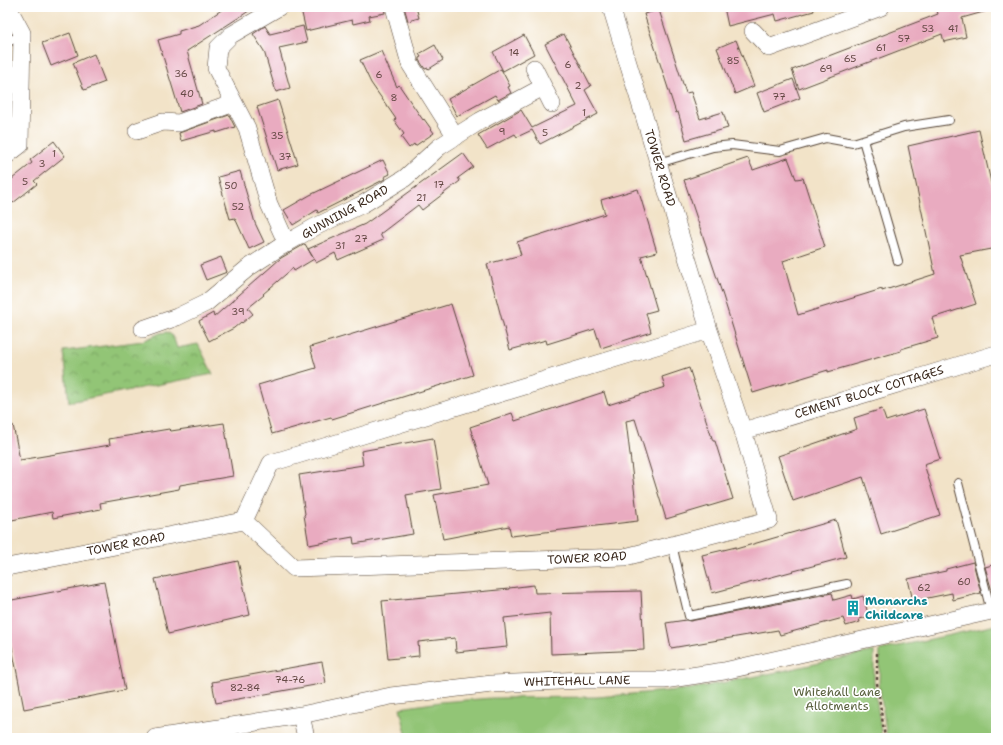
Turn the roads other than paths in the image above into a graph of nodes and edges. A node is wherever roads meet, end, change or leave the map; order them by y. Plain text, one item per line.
1 (8, 7) edge
2 (276, 7) edge
3 (394, 7) edge
4 (611, 7) edge
5 (880, 7) edge
6 (753, 31) dead end
7 (22, 34) junction
8 (7, 43) edge
9 (534, 68) dead end
10 (543, 87) junction
11 (234, 103) junction
12 (552, 104) dead end
13 (949, 120) dead end
14 (137, 131) dead end
15 (456, 137) junction
16 (863, 140) junction
17 (7, 155) edge
18 (658, 163) junction
19 (287, 244) junction
20 (898, 261) dead end
21 (143, 329) dead end
22 (709, 330) junction
23 (996, 354) edge
24 (742, 431) junction
25 (958, 483) dead end
26 (244, 521) junction
27 (672, 545) junction
28 (7, 568) edge
29 (847, 584) dead end
30 (993, 610) edge
31 (301, 715) junction
32 (155, 738) edge
33 (306, 738) edge

1 - 7 street
2 - 11 street
3 - 15 street
4 - 18 street, TOWER ROAD
5 - 6 street
7 - 8 lane
7 - 17 street
9 - 10 street
10 - 12 street
10 - 15 street, GUNNING ROAD
11 - 14 street
11 - 19 street
13 - 16 lane
15 - 19 street, GUNNING ROAD
16 - 18 lane
16 - 20 lane
18 - 22 street, TOWER ROAD
19 - 21 street, GUNNING ROAD
22 - 24 street, TOWER ROAD
22 - 26 street
23 - 24 street, CEMENT BLOCK COTTAGES
24 - 27 street, TOWER ROAD
25 - 30 lane
26 - 27 street, TOWER ROAD
26 - 28 street, TOWER ROAD
27 - 29 lane
30 - 31 street, WHITEHALL LANE
31 - 32 street, WHITEHALL LANE
31 - 33 street

